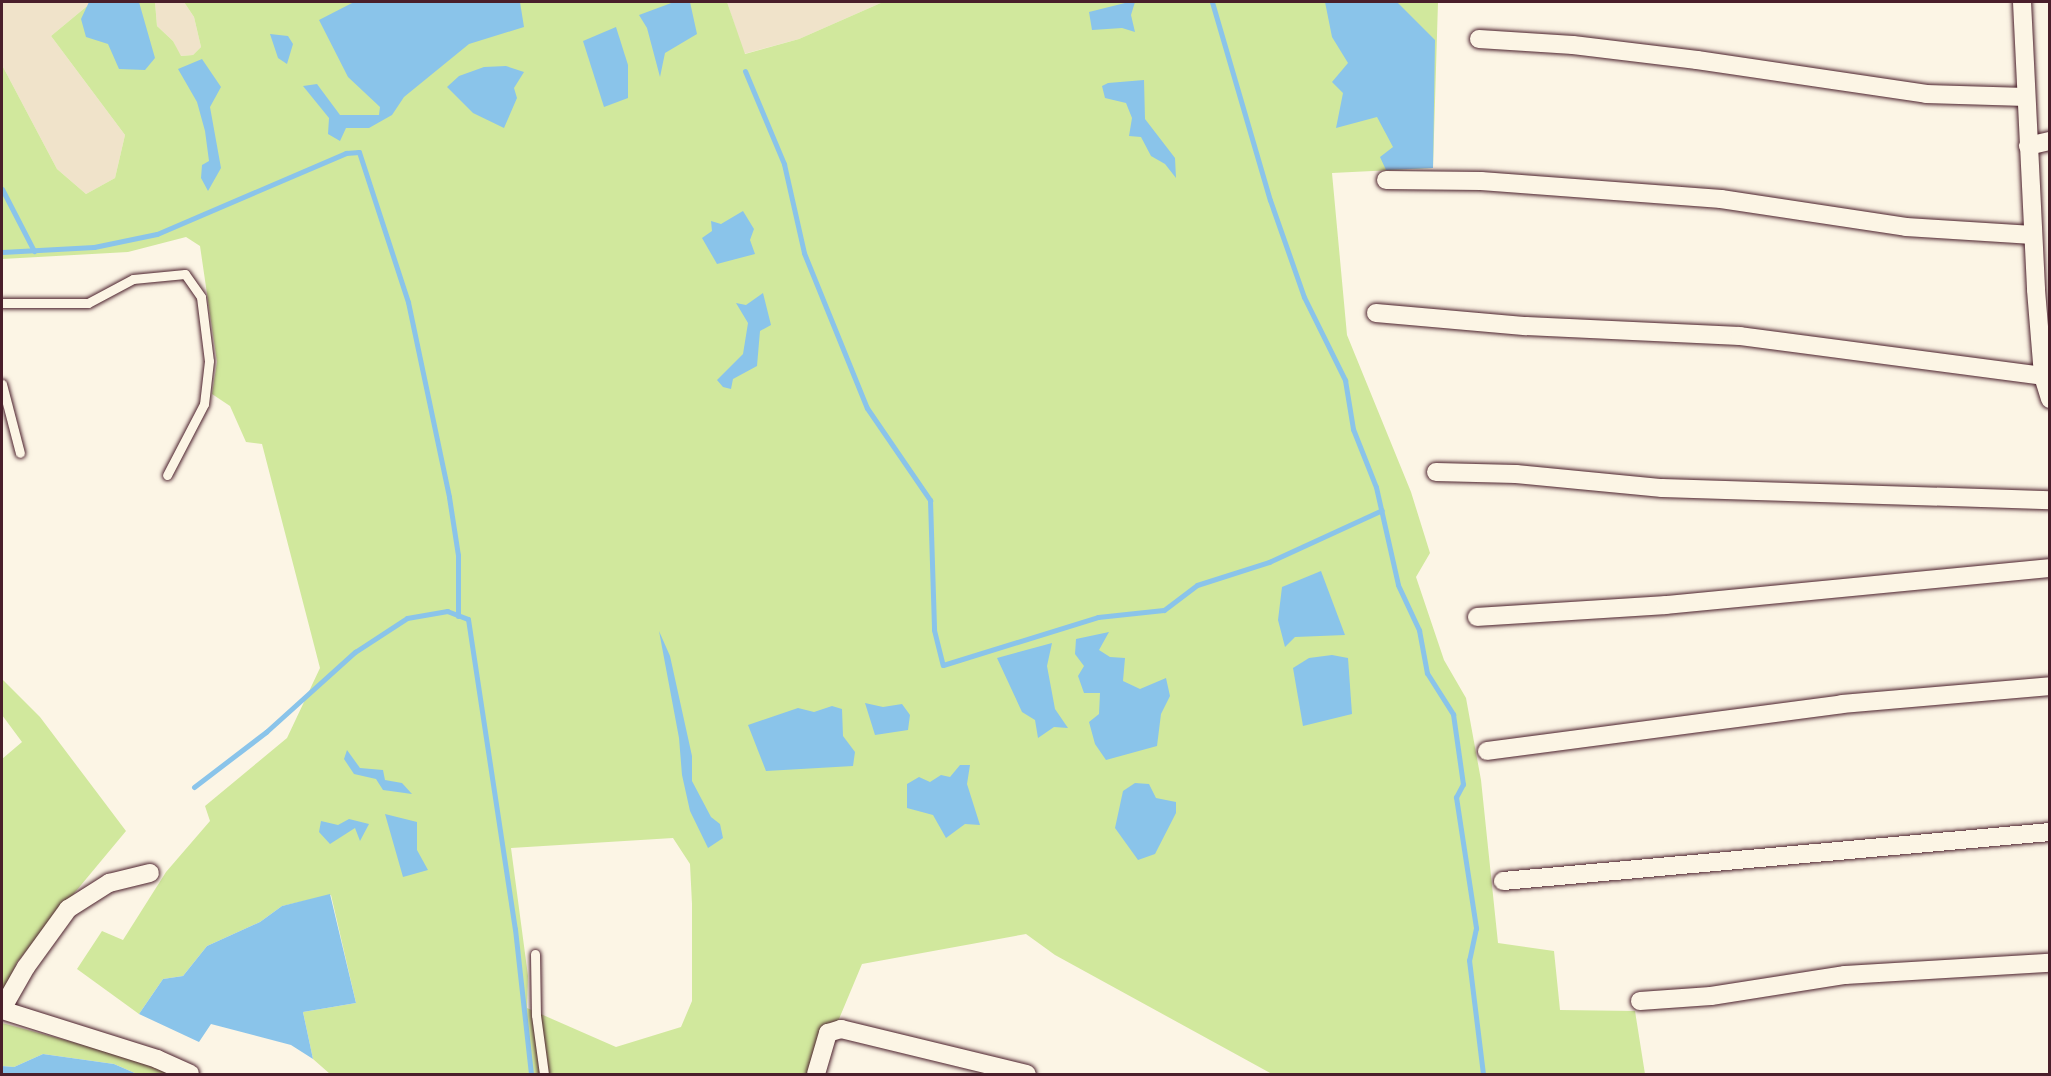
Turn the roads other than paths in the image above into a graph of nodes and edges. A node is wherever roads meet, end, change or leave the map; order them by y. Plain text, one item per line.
1 (2022, 2) edge
2 (1479, 39) dead end
3 (2026, 97) junction
4 (2049, 141) edge
5 (2028, 146) junction
6 (1386, 180) dead end
7 (2041, 214) edge
8 (2033, 235) junction
9 (2, 303) edge
10 (1376, 313) dead end
11 (2046, 351) edge
12 (2043, 376) junction
13 (2, 384) edge
14 (2049, 399) edge
15 (20, 453) dead end
16 (1436, 472) dead end
17 (166, 475) dead end
18 (2049, 500) edge
19 (2049, 568) edge
20 (1477, 617) dead end
21 (2049, 686) edge
22 (1487, 752) dead end
23 (2049, 832) edge
24 (150, 873) dead end
25 (1503, 881) dead end
26 (536, 954) dead end
27 (2049, 963) edge
28 (1640, 1001) dead end
29 (2, 1010) edge
30 (190, 1074) edge
31 (544, 1074) edge
32 (816, 1074) edge
33 (1027, 1074) edge

1 - 3 street
2 - 3 street
3 - 5 street
4 - 5 street
5 - 7 street
6 - 8 street
7 - 8 street
8 - 11 street
9 - 17 lane
10 - 12 street
11 - 12 street
12 - 14 street
13 - 15 lane
16 - 18 street
19 - 20 street
21 - 22 street
23 - 25 street
24 - 29 street
26 - 31 lane
27 - 28 street
29 - 30 street
32 - 33 street

